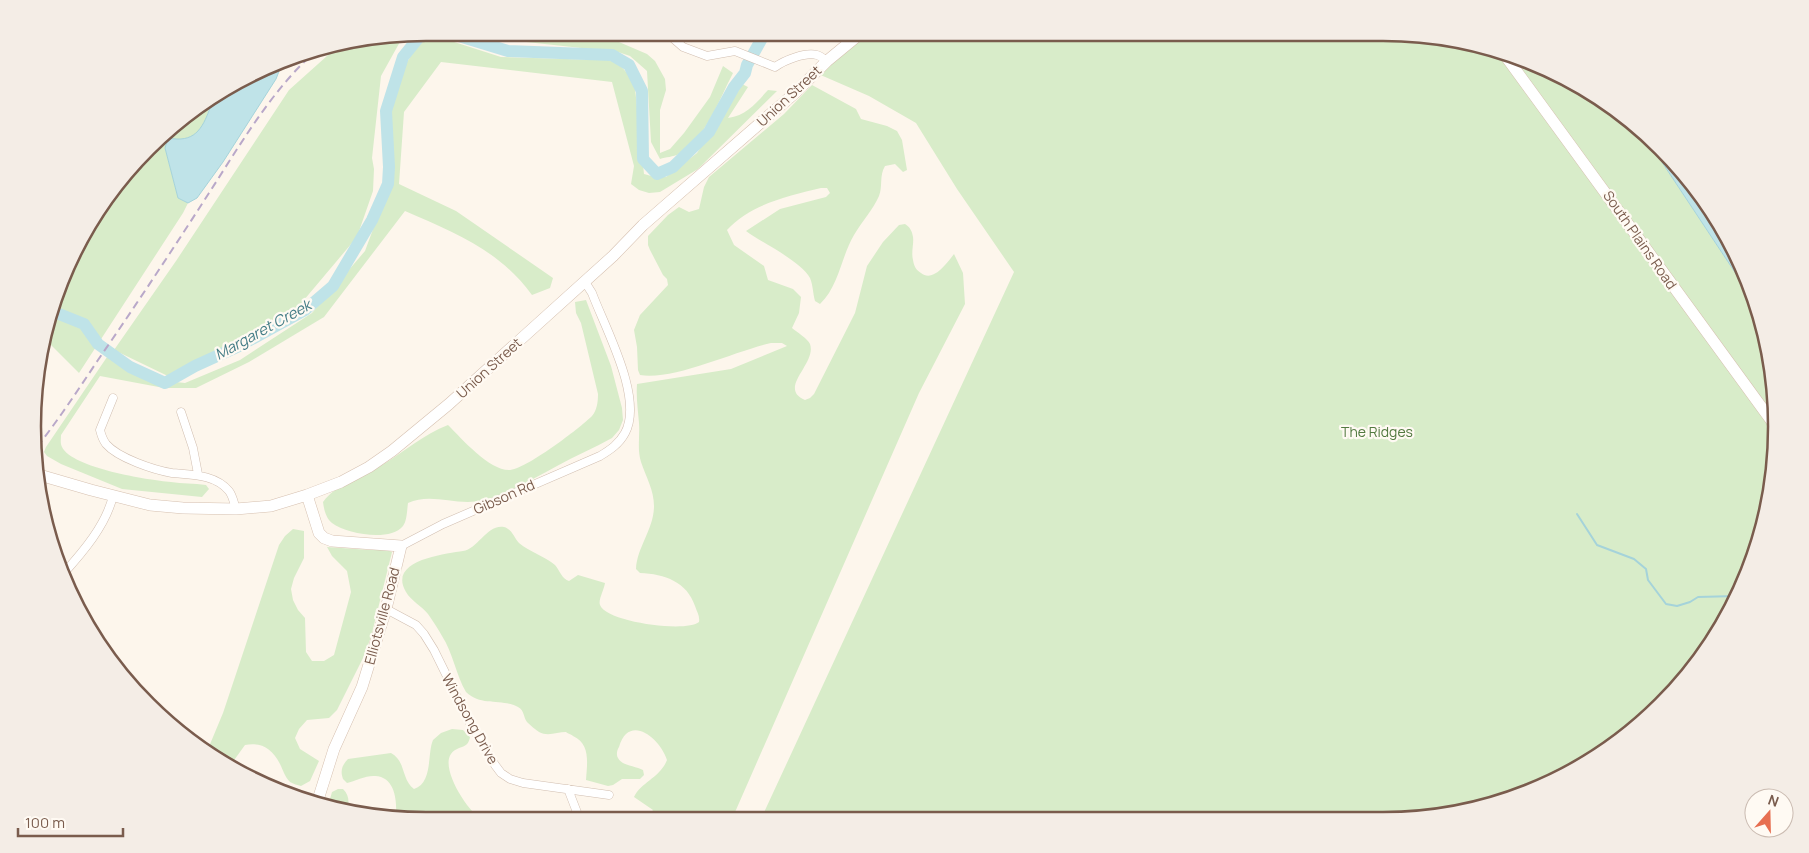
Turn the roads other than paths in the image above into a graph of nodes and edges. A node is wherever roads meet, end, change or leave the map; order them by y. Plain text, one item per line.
1 (677, 41) edge
2 (851, 41) edge
3 (827, 61) junction
4 (1511, 64) edge
5 (585, 282) junction
6 (113, 398) dead end
7 (181, 412) dead end
8 (1768, 415) edge
9 (198, 474) junction
10 (45, 476) edge
11 (307, 495) junction
12 (113, 496) junction
13 (236, 509) junction
14 (401, 546) junction
15 (68, 567) edge
16 (386, 609) junction
17 (568, 789) junction
18 (609, 795) dead end
19 (319, 796) edge
20 (577, 812) edge

1 - 3 street
2 - 3 main road, Union Street
3 - 5 main road, Union Street
4 - 8 main road, South Plains Road
5 - 11 main road, Union Street
5 - 14 street, Gibson Rd
6 - 9 street
7 - 9 street
9 - 13 street
10 - 12 main road, Union Street
11 - 13 main road, Union Street
11 - 14 main road
12 - 13 main road, Union Street
12 - 15 street
14 - 16 main road, Elliotsville Road
16 - 17 street, Windsong Drive
16 - 19 main road, Elliotsville Road
17 - 18 street, Windsong Drive
17 - 20 street

